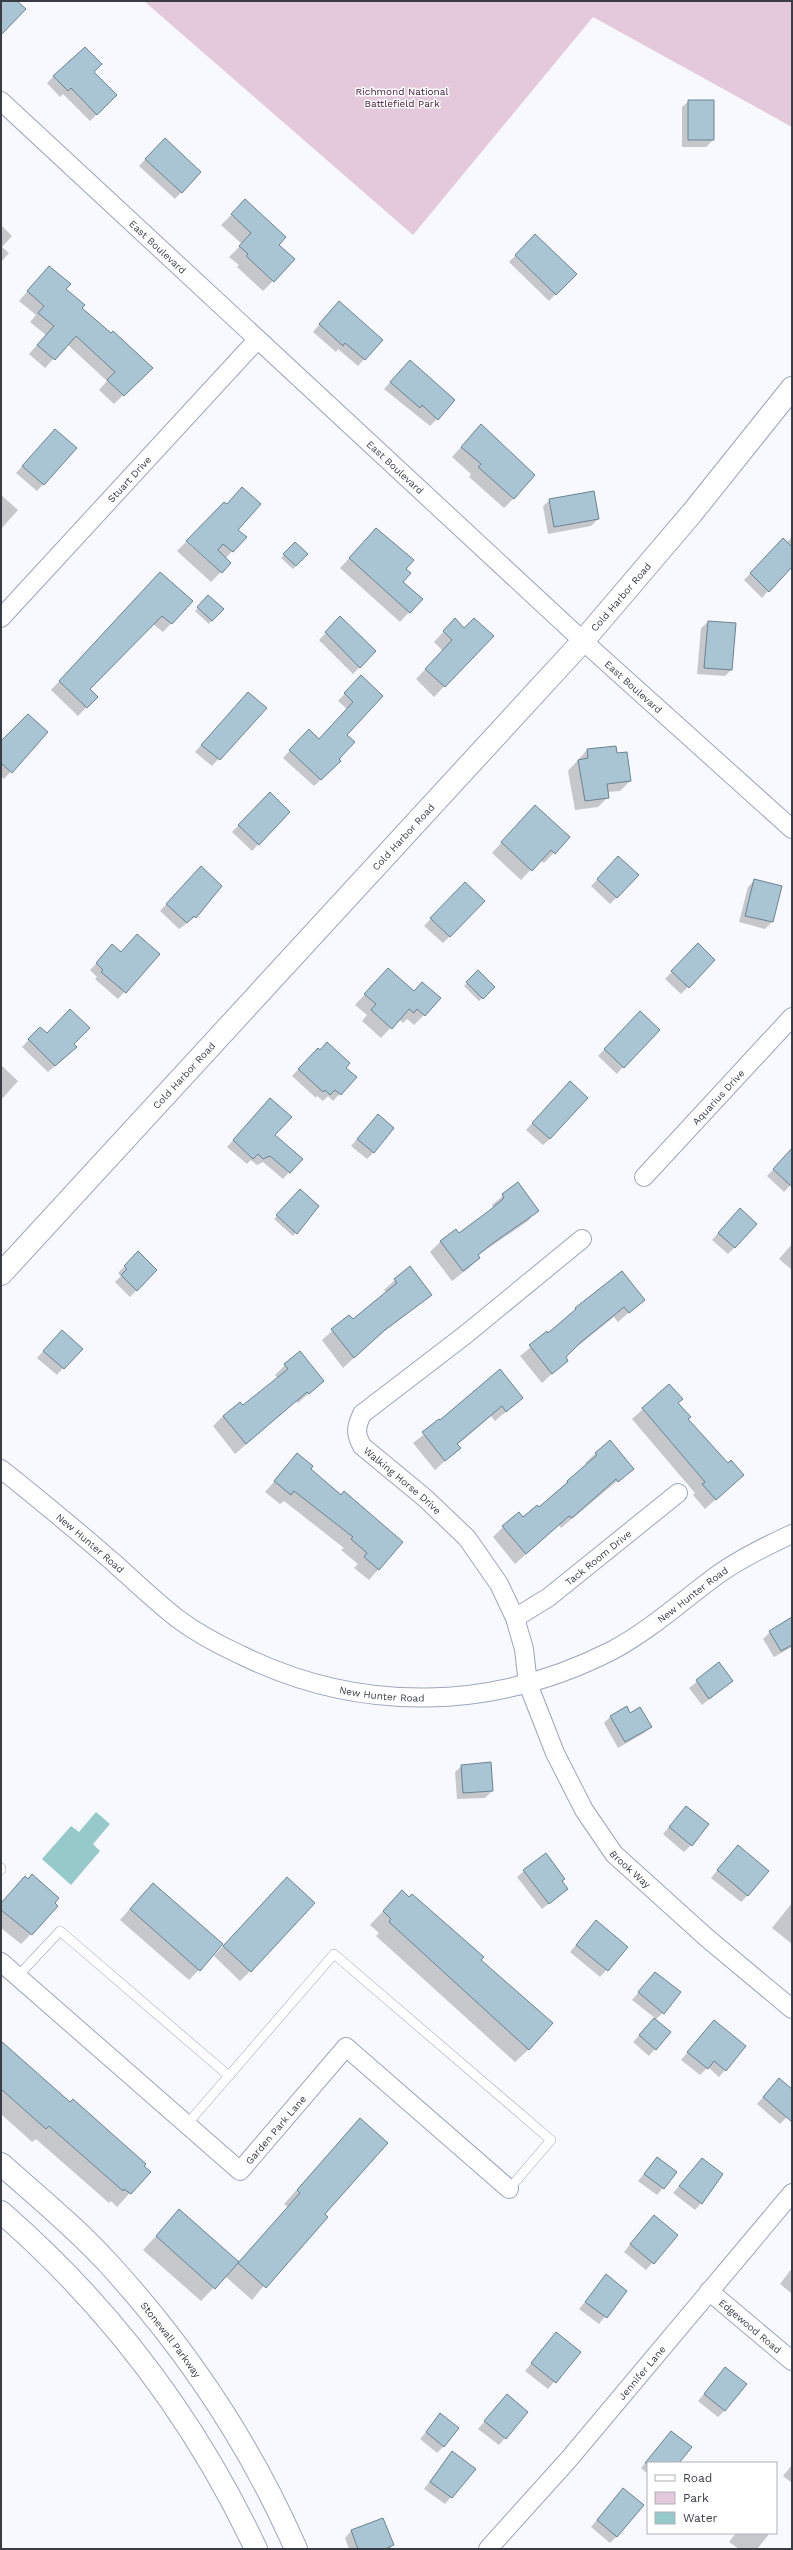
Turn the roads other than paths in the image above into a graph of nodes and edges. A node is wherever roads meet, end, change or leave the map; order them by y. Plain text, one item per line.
1 (4, 111) edge
2 (258, 340) junction
3 (792, 388) edge
4 (1, 618) edge
5 (583, 641) junction
6 (792, 829) edge
7 (792, 1017) edge
8 (644, 1177) dead end
9 (582, 1239) dead end
10 (1, 1274) edge
11 (1, 1469) edge
12 (678, 1493) dead end
13 (792, 1534) edge
14 (515, 1618) junction
15 (528, 1684) junction
16 (1, 1962) edge
17 (18, 1976) junction
18 (792, 2009) edge
19 (229, 2076) junction
20 (188, 2123) junction
21 (1, 2164) edge
22 (509, 2189) joint
23 (792, 2192) edge
24 (1, 2212) edge
25 (709, 2291) junction
26 (792, 2361) edge
27 (256, 2549) edge
28 (296, 2549) edge
29 (488, 2549) edge

1 - 2 street, East Boulevard
2 - 4 street, Stuart Drive
2 - 5 street, East Boulevard
3 - 5 main road, Cold Harbor Road
5 - 6 street, East Boulevard
5 - 10 main road, Cold Harbor Road
7 - 8 street, Aquarius Drive
9 - 14 street, Walking Horse Drive
11 - 15 street, New Hunter Road
12 - 14 street, Tack Room Drive
13 - 15 street, New Hunter Road
14 - 15 street, Walking Horse Drive
15 - 18 street, Brook Way
16 - 17 street, Garden Park Lane
17 - 19 lane
17 - 20 street, Garden Park Lane
19 - 20 lane
19 - 22 lane
20 - 22 street, Garden Park Lane
21 - 28 main road, Stonewall Parkway
23 - 25 street, Jennifer Lane
24 - 27 main road
25 - 26 street, Edgewood Road
25 - 29 street, Jennifer Lane

